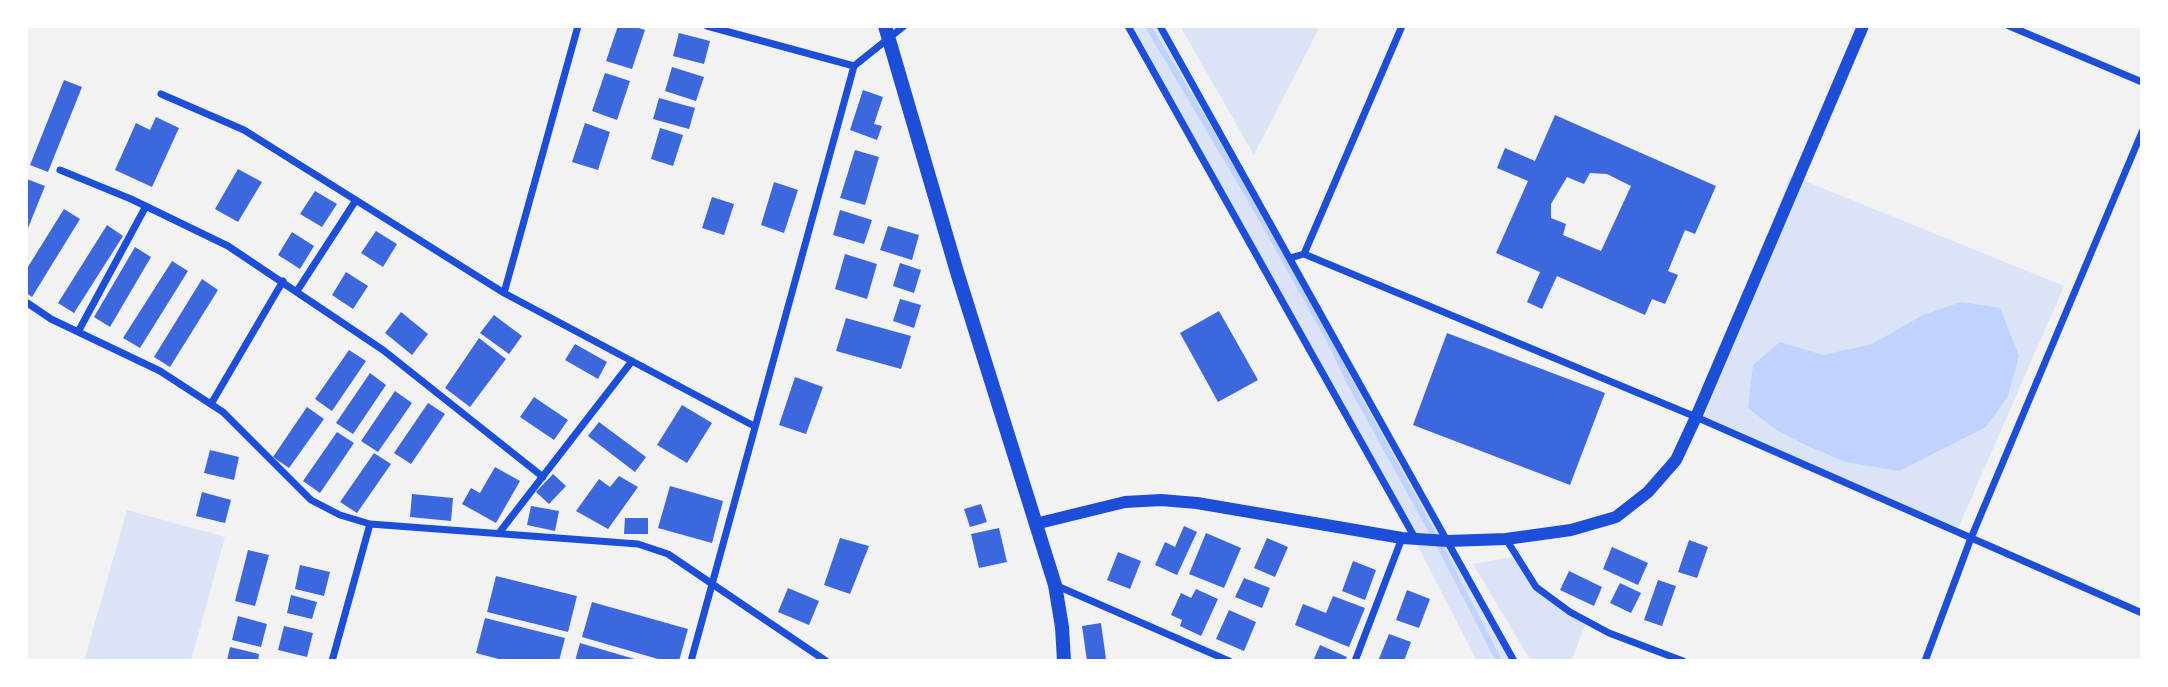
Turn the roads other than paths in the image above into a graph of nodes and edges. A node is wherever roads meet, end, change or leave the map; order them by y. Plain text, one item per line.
1 (578, 26) edge
2 (707, 26) edge
3 (884, 26) edge
4 (904, 26) edge
5 (1128, 26) edge
6 (1160, 26) edge
7 (1402, 26) edge
8 (1863, 26) edge
9 (2009, 26) edge
10 (888, 41) junction
11 (854, 66) junction
12 (2142, 82) edge
13 (161, 94) dead end
14 (2142, 132) edge
15 (60, 170) dead end
16 (356, 200) junction
17 (146, 206) junction
18 (1304, 254) junction
19 (1290, 258) junction
20 (282, 281) junction
21 (297, 291) junction
22 (503, 293) junction
23 (26, 302) edge
24 (78, 332) junction
25 (632, 361) junction
26 (211, 404) junction
27 (1696, 417) junction
28 (754, 426) junction
29 (543, 477) junction
30 (370, 524) junction
31 (1035, 524) junction
32 (499, 533) junction
33 (1971, 537) junction
34 (1412, 538) junction
35 (1506, 539) junction
36 (1445, 540) junction
37 (711, 583) junction
38 (1055, 585) junction
39 (2142, 613) edge
40 (332, 661) edge
41 (691, 661) edge
42 (826, 661) edge
43 (1064, 661) edge
44 (1229, 661) edge
45 (1355, 661) edge
46 (1514, 661) edge
47 (1683, 661) edge
48 (1926, 661) edge

1 - 22 street
2 - 11 street
3 - 10 main road
4 - 10 street
5 - 34 street
6 - 19 street
7 - 18 street
8 - 27 street
9 - 12 street
10 - 11 street
10 - 31 main road
11 - 28 street
13 - 16 street
14 - 33 street
15 - 17 street
16 - 21 street
16 - 22 street
17 - 20 street
17 - 24 street
18 - 19 street
18 - 27 street
19 - 36 street
20 - 21 street
20 - 26 street
21 - 29 street
22 - 25 street
23 - 24 street
24 - 26 street
25 - 28 street
25 - 29 street
26 - 30 street
27 - 33 street
27 - 35 street
28 - 37 street
29 - 32 street
30 - 32 street
30 - 40 street
31 - 34 street
31 - 38 main road
32 - 37 street
33 - 39 street
33 - 48 street
34 - 36 street
34 - 45 street
35 - 36 street
35 - 47 street
36 - 46 street
37 - 41 street
37 - 42 street
38 - 43 main road
38 - 44 street

